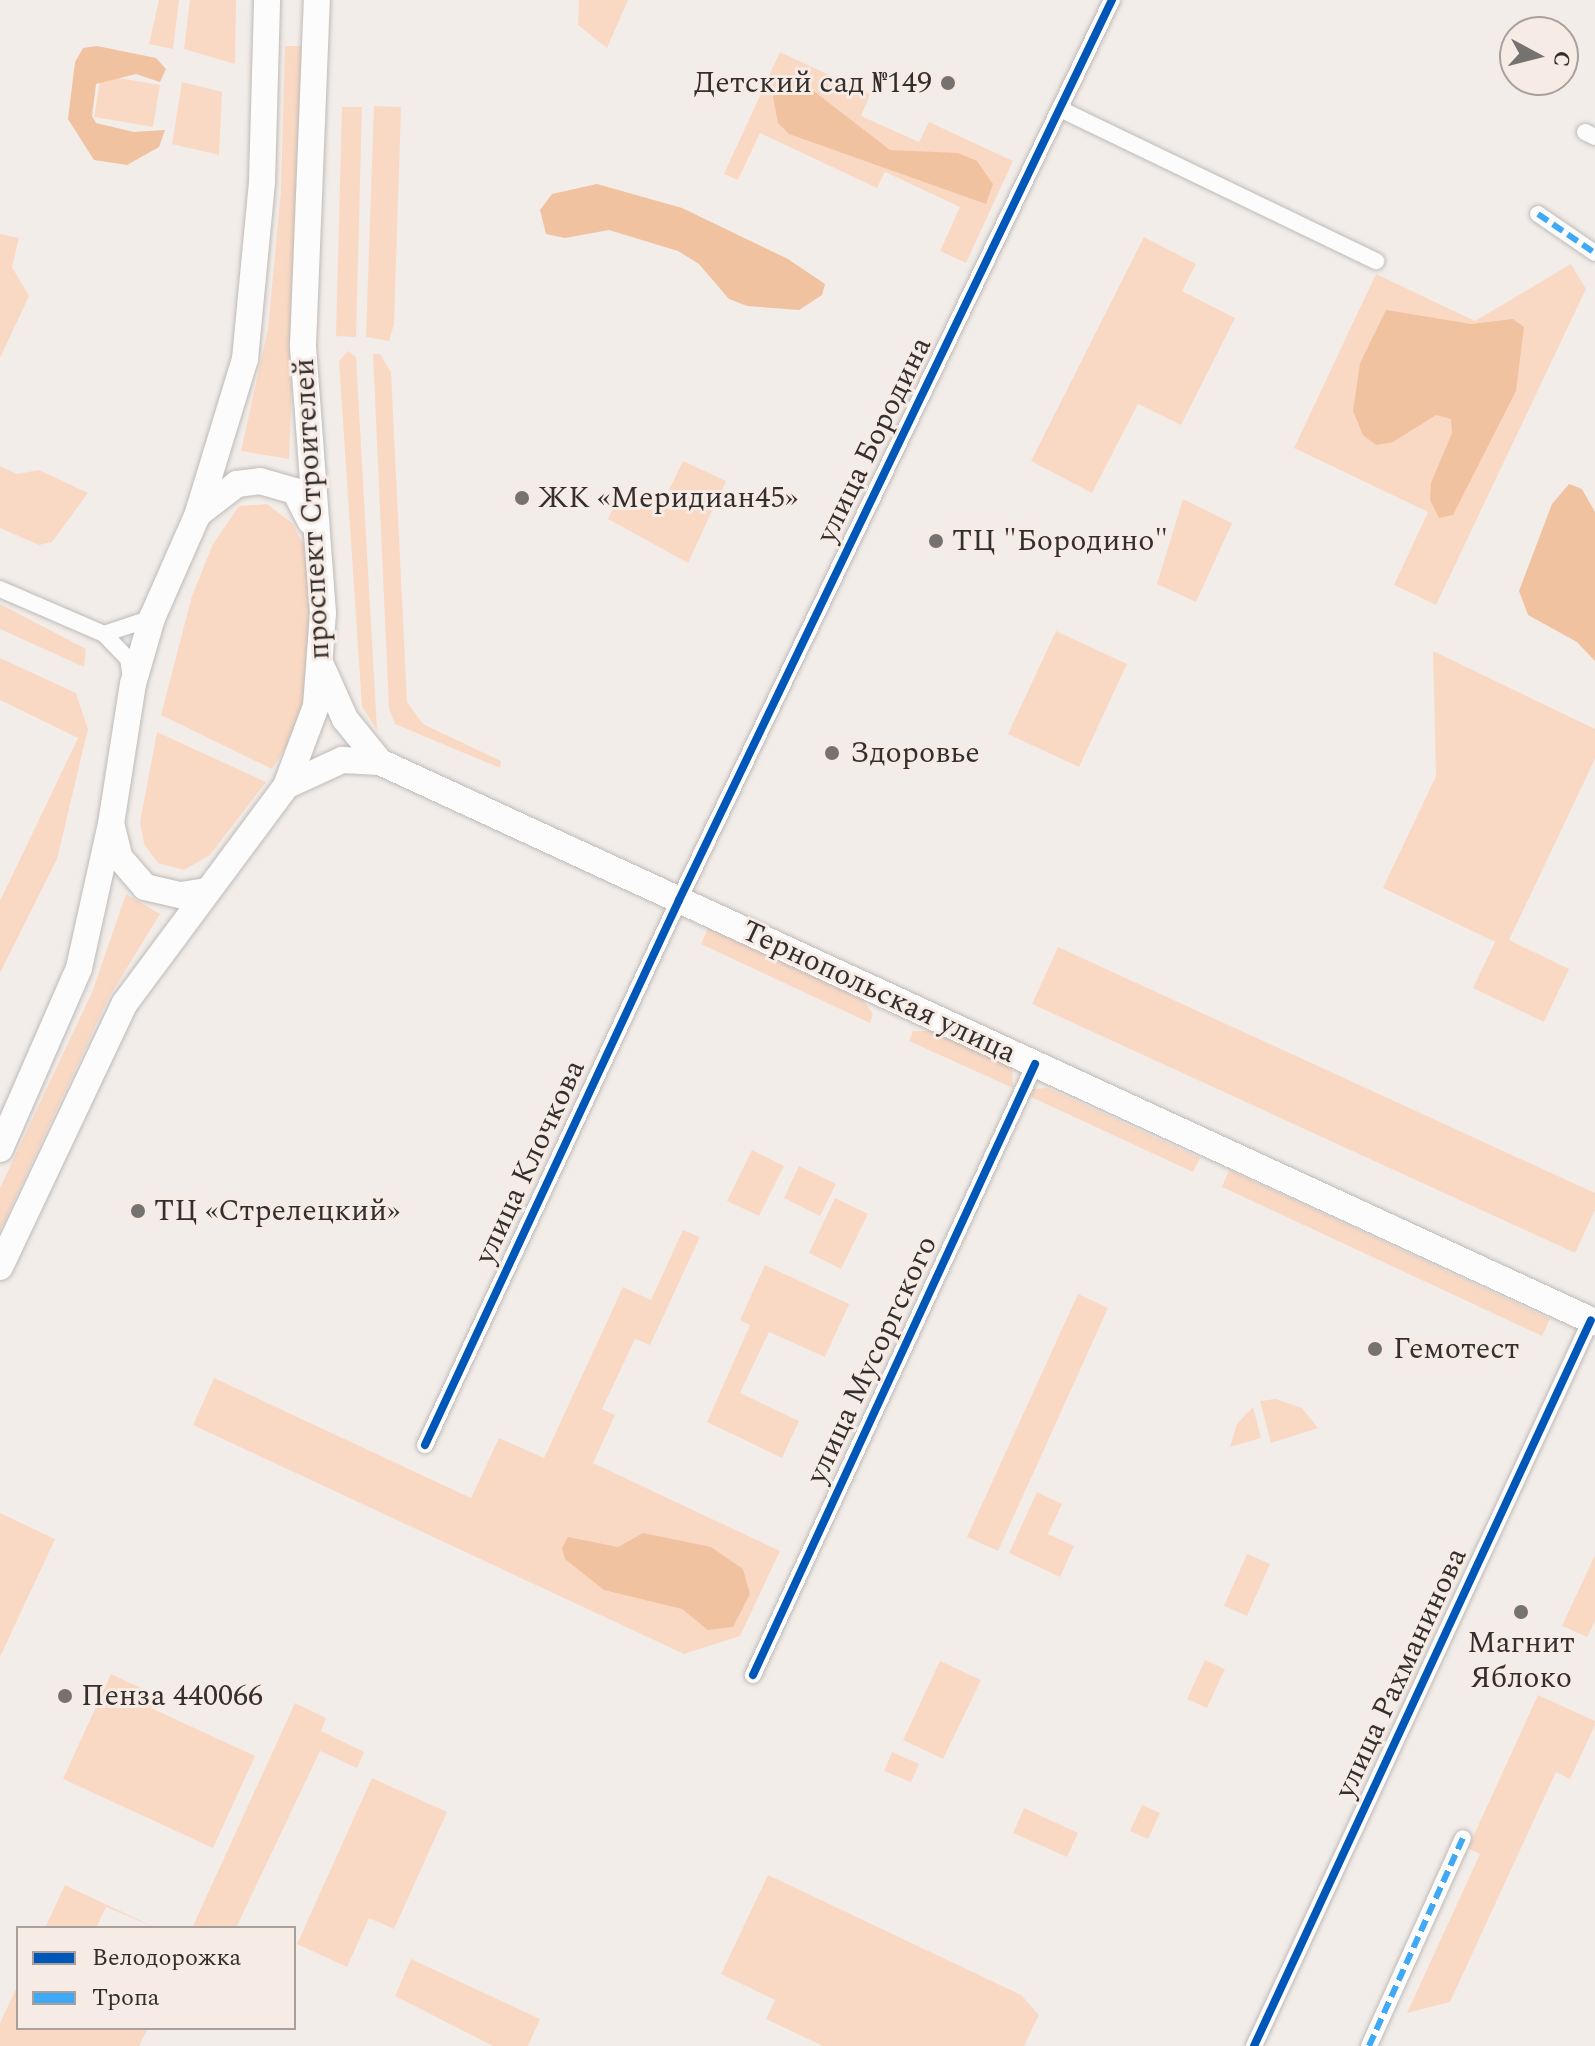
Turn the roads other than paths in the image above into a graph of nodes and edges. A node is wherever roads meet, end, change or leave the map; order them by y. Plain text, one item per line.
1 (267, 0) edge
2 (317, 0) edge
3 (1112, 0) edge
4 (1060, 109) junction
5 (1538, 214) dead end
6 (1595, 253) edge
7 (1376, 261) dead end
8 (197, 516) junction
9 (318, 548) junction
10 (0, 589) edge
11 (152, 618) junction
12 (104, 634) junction
13 (322, 667) junction
14 (133, 684) junction
15 (380, 762) junction
16 (286, 786) junction
17 (111, 824) junction
18 (205, 891) junction
19 (679, 900) junction
20 (1035, 1064) junction
21 (0, 1149) edge
22 (0, 1267) edge
23 (1593, 1321) edge
24 (425, 1445) dead end
25 (753, 1675) dead end
26 (1463, 1838) dead end
27 (1254, 2046) edge
28 (1369, 2046) edge

1 - 8 main road, проспект Строителей
2 - 9 main road, проспект Строителей
3 - 4 street, улица Бородина
4 - 7 street
4 - 19 street, улица Бородина
5 - 6 street
8 - 9 main road
8 - 11 main road, проспект Строителей
9 - 13 main road, проспект Строителей
10 - 12 street
11 - 12 street
11 - 14 main road, проспект Строителей
12 - 14 street
13 - 15 main road, Тернопольская улица
13 - 16 main road, проспект Строителей
14 - 17 main road, проспект Строителей
15 - 16 main road, Тернопольская улица
15 - 19 main road, Тернопольская улица
16 - 18 main road, проспект Строителей
17 - 18 main road
17 - 21 main road, проспект Строителей
18 - 22 main road, проспект Строителей
19 - 20 main road, Тернопольская улица
19 - 24 street, улица Клочкова
20 - 23 main road, Тернопольская улица
20 - 25 street, улица Мусоргского
23 - 27 street, улица Рахманинова
26 - 28 street

